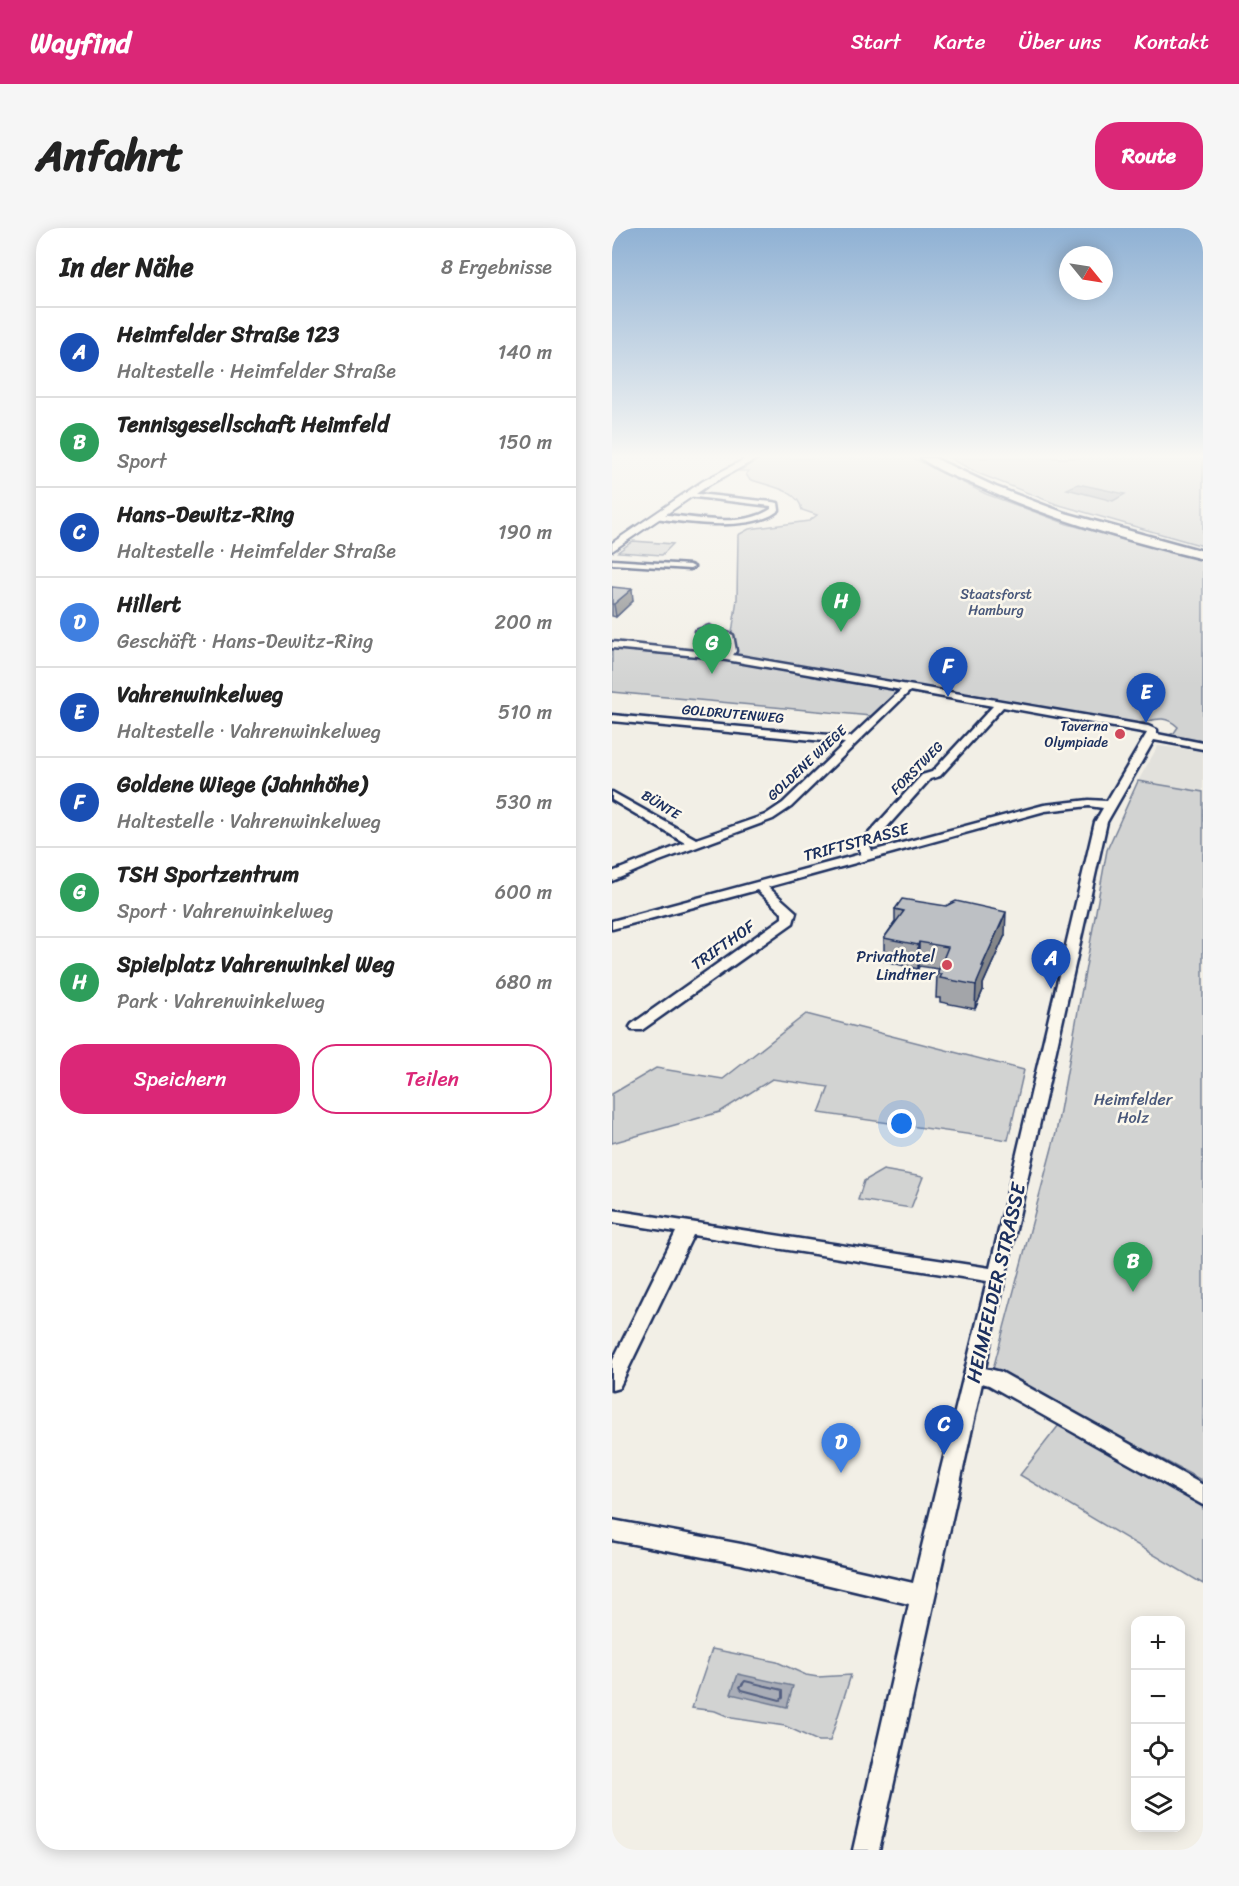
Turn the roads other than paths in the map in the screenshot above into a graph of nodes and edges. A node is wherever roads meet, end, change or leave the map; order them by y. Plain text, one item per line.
1 (633, 534) edge
2 (1123, 534) edge
3 (1143, 534) edge
4 (612, 548) edge
5 (1203, 550) edge
6 (1203, 555) edge
7 (612, 562) edge
8 (690, 567) dead end
9 (723, 634) dead end
10 (612, 645) edge
11 (727, 656) junction
12 (908, 688) junction
13 (999, 704) junction
14 (612, 718) edge
15 (1149, 733) junction
16 (852, 740) junction
17 (1203, 746) edge
18 (612, 795) edge
19 (1110, 805) junction
20 (694, 843) junction
21 (868, 855) junction
22 (612, 877) edge
23 (759, 885) junction
24 (612, 925) edge
25 (637, 1027) dead end
26 (612, 1216) edge
27 (687, 1228) junction
28 (998, 1276) junction
29 (975, 1374) junction
30 (612, 1382) edge
31 (1203, 1496) edge
32 (612, 1530) edge
33 (922, 1596) junction
34 (866, 1850) edge

1 - 4 main road
2 - 6 highway
3 - 5 highway
7 - 8 street
9 - 11 street
10 - 11 street
11 - 12 street
12 - 13 street
12 - 16 street, GOLDENE WIEGE
13 - 15 street
13 - 21 street, FORSTWEG
14 - 16 street, GOLDRUTENWEG
15 - 17 street
15 - 19 street, HEIMFELDER STRASSE
16 - 20 street, GOLDENE WIEGE
18 - 20 street, BÜNTE
19 - 21 street, TRIFTSTRASSE
19 - 28 street, HEIMFELDER STRASSE
20 - 22 street, GOLDENE WIEGE
21 - 23 street, TRIFTSTRASSE
23 - 24 street, TRIFTSTRASSE
23 - 25 street, TRIFTHOF
26 - 27 street
27 - 28 street
27 - 30 street
28 - 29 street, HEIMFELDER STRASSE
29 - 31 street
29 - 33 street, HEIMFELDER STRASSE
32 - 33 street
33 - 34 street, HEIMFELDER STRASSE

